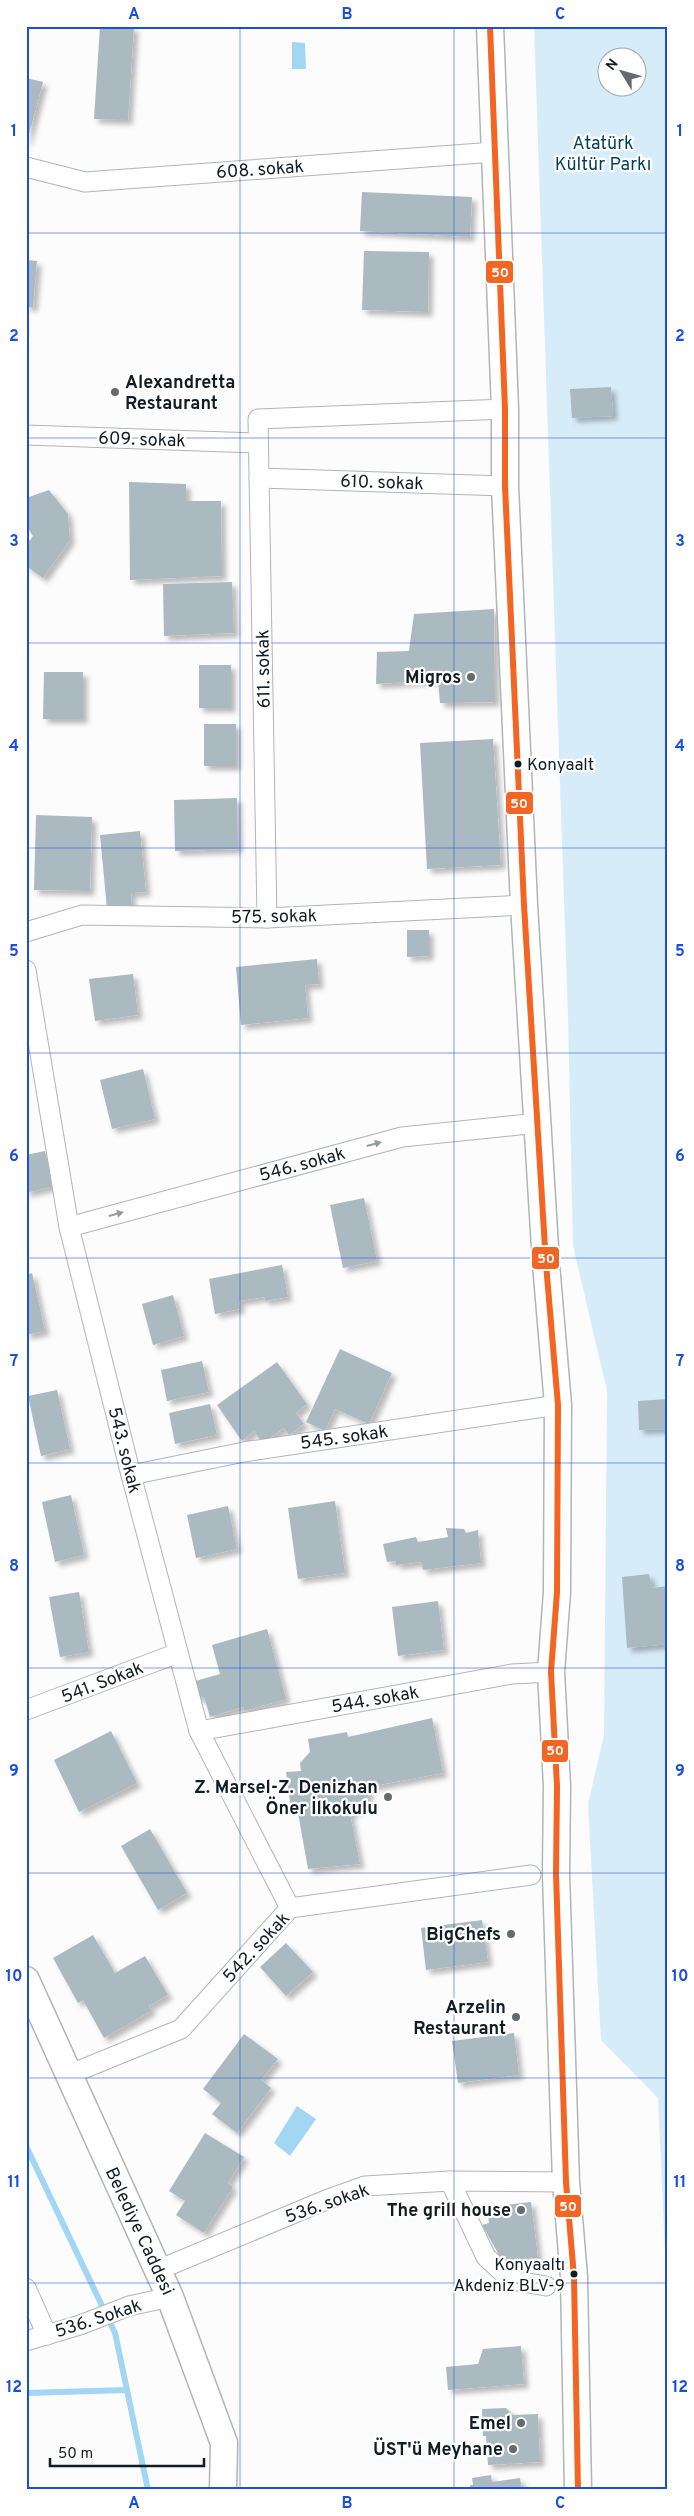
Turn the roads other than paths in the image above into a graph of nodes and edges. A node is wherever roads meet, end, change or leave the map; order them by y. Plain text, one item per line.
1 (490, 26) edge
2 (495, 152) junction
3 (26, 167) edge
4 (505, 409) junction
5 (26, 435) edge
6 (258, 443) junction
7 (259, 478) junction
8 (505, 486) junction
9 (524, 905) junction
10 (267, 918) junction
11 (26, 932) edge
12 (26, 970) edge
13 (538, 1123) junction
14 (69, 1227) junction
15 (558, 1405) junction
16 (131, 1475) junction
17 (178, 1653) junction
18 (551, 1672) junction
19 (26, 1710) edge
20 (199, 1731) junction
21 (531, 1876) dead end
22 (290, 1908) junction
23 (26, 1980) edge
24 (68, 2075) junction
25 (450, 2181) junction
26 (566, 2182) junction
27 (158, 2270) junction
28 (546, 2286) dead end
29 (26, 2288) edge
30 (170, 2297) junction
31 (47, 2335) junction
32 (26, 2341) edge
33 (222, 2490) edge
34 (578, 2490) edge

1 - 2 main road
2 - 3 street, 608. sokak
2 - 4 main road
4 - 6 street, 611. sokak
4 - 8 main road
5 - 6 street, 609. sokak
6 - 7 street, 611. sokak
7 - 8 street, 610. sokak
7 - 10 street, 611. sokak
8 - 9 main road
9 - 10 street, 575. sokak
9 - 13 main road
10 - 11 street, 575. sokak
12 - 14 street, 543. sokak
14 -> 13 street, 546. sokak
13 - 15 main road
14 - 16 street, 543. sokak
15 - 16 street, 545. sokak
15 - 18 main road
16 - 17 street, 543. sokak
17 - 19 street, 541. Sokak
17 - 20 street, 543. sokak
18 - 20 street, 544. sokak
18 - 26 main road
20 - 22 street, 543. sokak
21 - 22 street, 542. sokak
22 - 24 street, 542. sokak
23 - 24 main road, Belediye Caddesi
24 - 27 main road, Belediye Caddesi
25 - 26 street, 536. sokak
25 - 27 street, 536. sokak
25 - 28 street
26 - 34 main road
27 - 30 main road, Belediye Caddesi
29 - 31 street
30 - 31 street, 536. Sokak
30 - 33 main road, Belediye Caddesi
31 - 32 street, 536. Sokak

